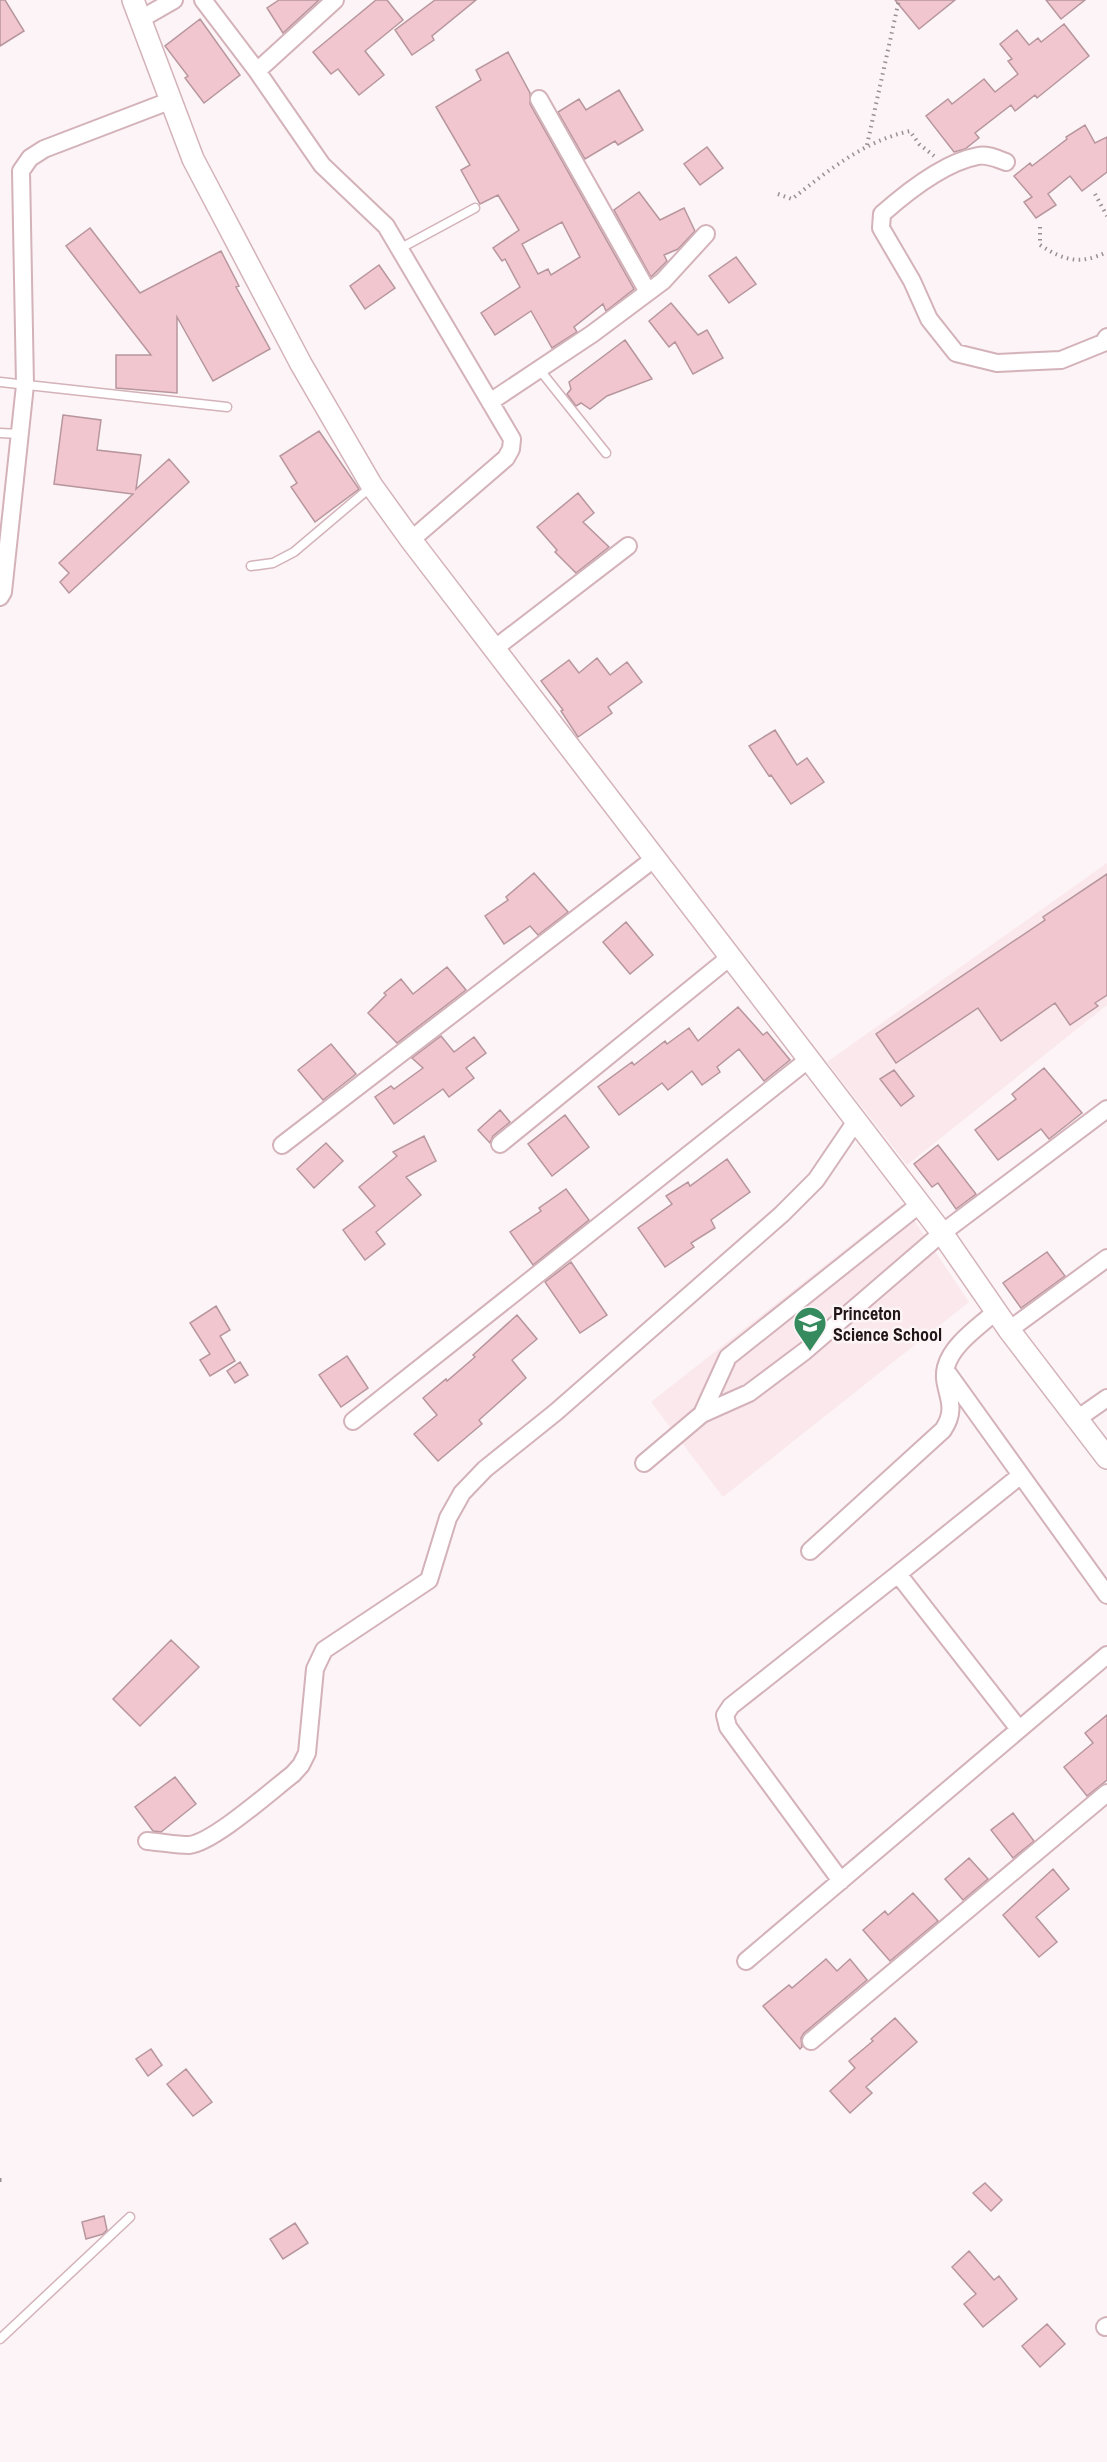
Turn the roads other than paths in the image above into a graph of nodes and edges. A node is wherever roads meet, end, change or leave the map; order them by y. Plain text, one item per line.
1 (174, 0) edge
2 (203, 0) edge
3 (335, 0) edge
4 (136, 10) edge
5 (257, 71) junction
6 (539, 99) dead end
7 (172, 100) junction
8 (1006, 162) dead end
9 (475, 208) dead end
10 (706, 234) dead end
11 (401, 248) junction
12 (648, 292) junction
13 (1107, 337) edge
14 (539, 369) junction
15 (0, 382) edge
16 (25, 385) junction
17 (490, 402) junction
18 (227, 407) dead end
19 (0, 433) edge
20 (19, 434) junction
21 (606, 453) dead end
22 (372, 486) junction
23 (411, 540) junction
24 (628, 546) dead end
25 (251, 566) dead end
26 (0, 597) edge
27 (494, 649) junction
28 (655, 858) junction
29 (730, 957) junction
30 (809, 1059) junction
31 (1107, 1109) edge
32 (856, 1121) junction
33 (500, 1144) dead end
34 (282, 1145) dead end
35 (920, 1204) junction
36 (942, 1233) junction
37 (1107, 1258) edge
38 (996, 1311) junction
39 (1009, 1330) junction
40 (945, 1369) junction
41 (1107, 1398) edge
42 (702, 1414) junction
43 (1077, 1419) junction
44 (353, 1421) dead end
45 (1107, 1458) edge
46 (644, 1464) dead end
47 (1021, 1475) junction
48 (810, 1551) dead end
49 (897, 1574) junction
50 (1107, 1595) edge
51 (1107, 1655) edge
52 (1019, 1729) junction
53 (1107, 1793) edge
54 (147, 1841) dead end
55 (841, 1881) junction
56 (746, 1961) dead end
57 (811, 2041) dead end
58 (130, 2217) dead end
59 (0, 2339) edge

1 - 4 street
2 - 5 street
3 - 5 street
4 - 7 street
5 - 11 street
6 - 12 street
7 - 16 street
7 - 22 street
8 - 13 street
9 - 11 lane
10 - 12 street
11 - 17 street
12 - 14 street
14 - 17 street
14 - 21 lane
15 - 16 lane
16 - 18 lane
16 - 20 street
17 - 23 street
19 - 20 lane
20 - 26 street
22 - 23 street
22 - 25 lane
23 - 27 street
24 - 27 street
27 - 28 street
28 - 29 street
28 - 34 street
29 - 30 street
29 - 33 street
30 - 32 street
30 - 44 street
31 - 36 street
32 - 35 street
32 - 54 street
35 - 36 street
35 - 42 street
36 - 38 street
36 - 42 street
37 - 39 street
38 - 39 street
38 - 40 street
39 - 43 street
40 - 47 street
40 - 48 street
41 - 43 street
42 - 46 street
43 - 45 street
47 - 49 street
47 - 50 street
49 - 52 street
49 - 55 street
51 - 52 street
52 - 55 street
53 - 57 street
55 - 56 street
58 - 59 lane

